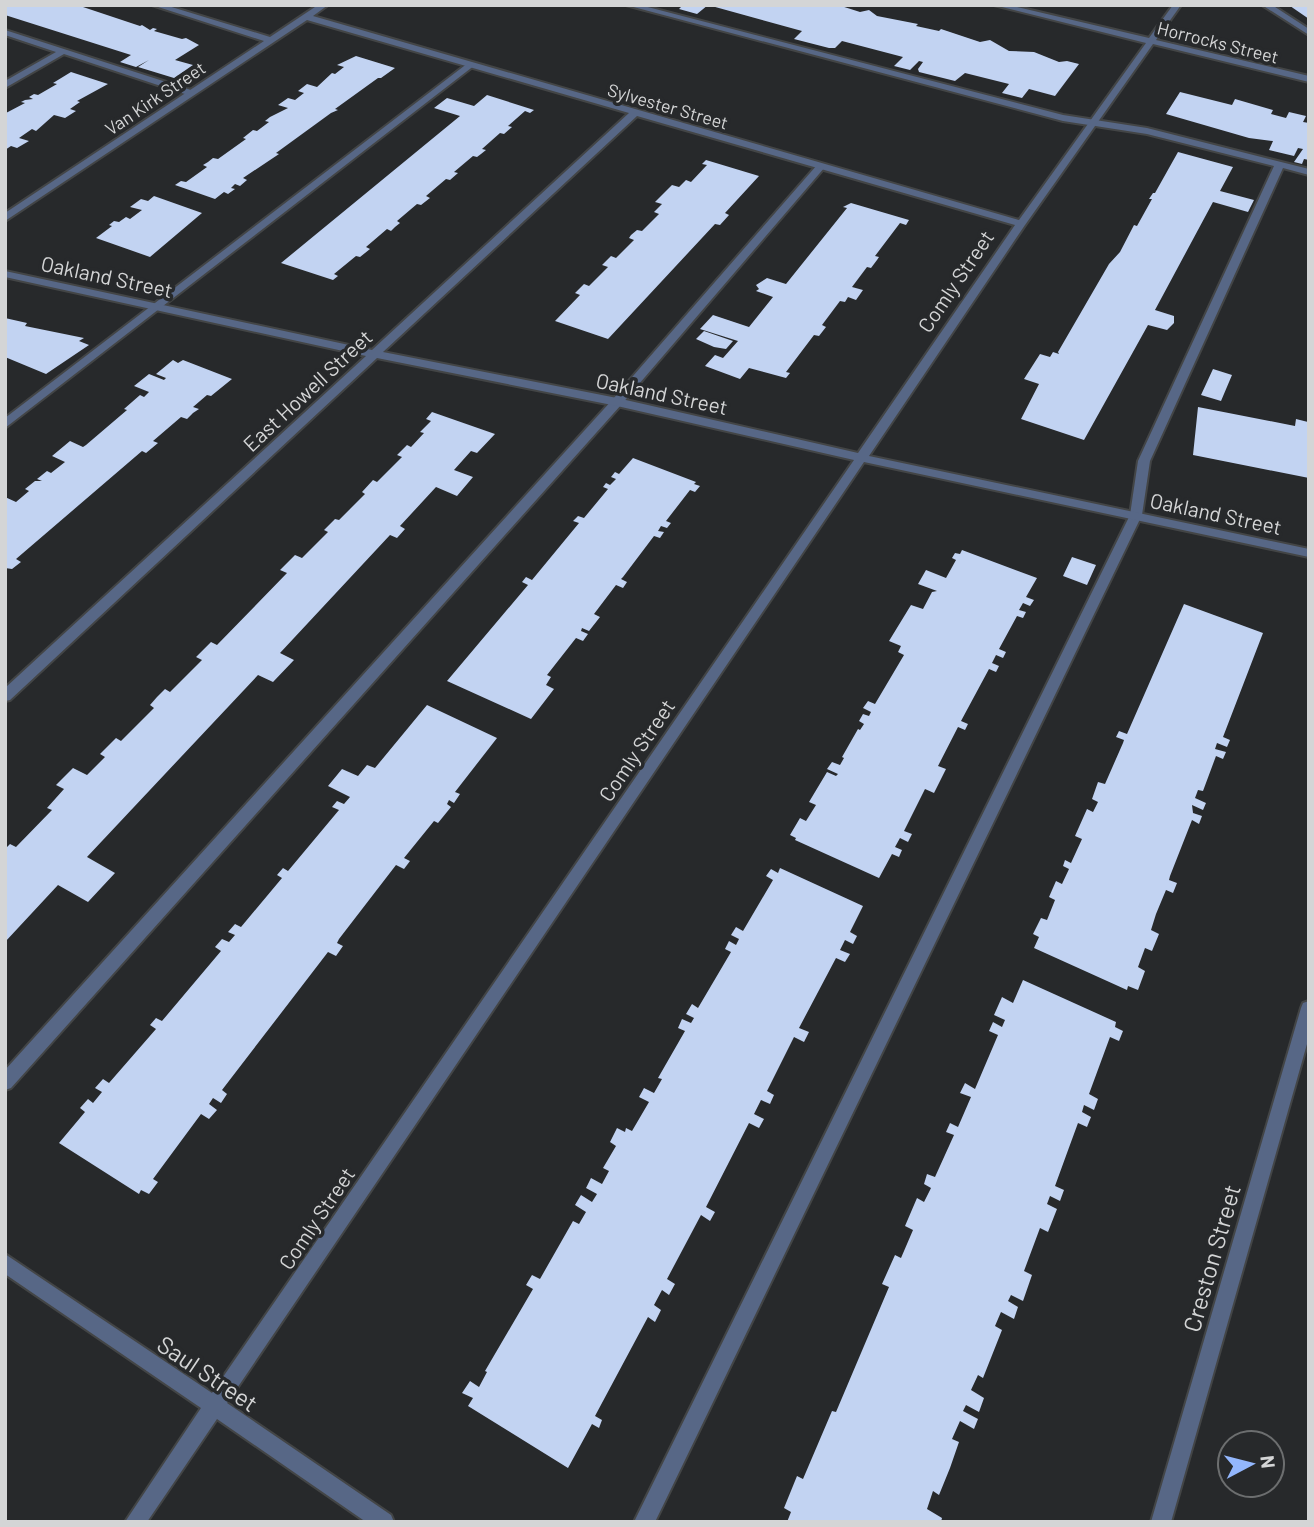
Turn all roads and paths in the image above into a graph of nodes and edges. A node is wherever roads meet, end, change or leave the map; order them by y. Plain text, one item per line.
1 (156, 5) edge
2 (324, 5) edge
3 (630, 5) edge
4 (998, 5) edge
5 (1177, 5) edge
6 (1266, 5) edge
7 (307, 16) junction
8 (5, 32) edge
9 (1309, 33) edge
10 (270, 40) junction
11 (1152, 42) junction
12 (63, 51) junction
13 (471, 65) junction
14 (1309, 79) edge
15 (5, 85) edge
16 (191, 93) junction
17 (635, 113) junction
18 (1092, 122) junction
19 (1280, 164) junction
20 (820, 167) junction
21 (1309, 172) edge
22 (5, 218) edge
23 (1021, 224) junction
24 (5, 274) edge
25 (155, 307) junction
26 (374, 354) junction
27 (617, 402) junction
28 (5, 424) edge
29 (862, 458) junction
30 (1136, 515) junction
31 (1309, 553) edge
32 (5, 696) edge
33 (1309, 1008) edge
34 (5, 1083) edge
35 (5, 1264) edge
36 (214, 1408) junction
37 (135, 1522) edge
38 (384, 1522) edge
39 (644, 1522) edge
40 (1161, 1522) edge

1 - 10 street
2 - 7 street, Van Kirk Street
3 - 18 street
4 - 11 street, Horrocks Street
5 - 11 street, Comly Street
6 - 9 street
7 - 10 street, Van Kirk Street
7 - 13 street, Sylvester Street
8 - 12 street
10 - 16 street, Van Kirk Street
11 - 14 street, Horrocks Street
11 - 18 street, Comly Street
12 - 15 street
12 - 16 street
13 - 17 street, Sylvester Street
13 - 25 street
16 - 22 street, Van Kirk Street
17 - 20 street, Sylvester Street
17 - 26 street, East Howell Street
18 - 19 street
18 - 23 street, Comly Street
19 - 21 street
19 - 30 street
20 - 23 street, Sylvester Street
20 - 27 street
23 - 29 street, Comly Street
24 - 25 street, Oakland Street
25 - 26 street, Oakland Street
25 - 28 street
26 - 27 street, Oakland Street
26 - 32 street, East Howell Street
27 - 29 street, Oakland Street
27 - 34 street
29 - 30 street, Oakland Street
29 - 36 street, Comly Street
30 - 31 street, Oakland Street
30 - 39 street
33 - 40 street, Creston Street
35 - 36 street, Saul Street
36 - 37 street, Comly Street
36 - 38 street, Saul Street

